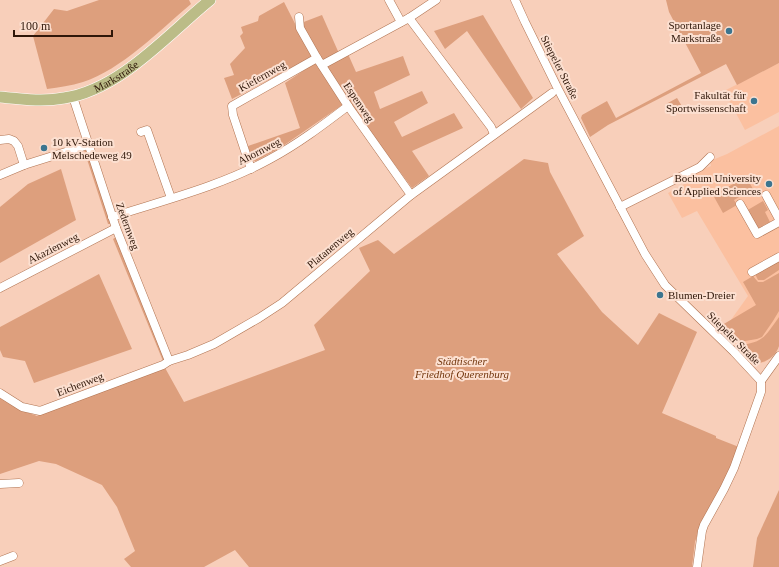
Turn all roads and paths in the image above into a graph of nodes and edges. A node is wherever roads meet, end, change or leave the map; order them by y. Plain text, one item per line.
1 (210, 0) edge
2 (389, 0) edge
3 (515, 0) edge
4 (433, 1) edge
5 (300, 17) dead end
6 (409, 18) junction
7 (401, 22) junction
8 (320, 62) junction
9 (552, 93) dead end
10 (0, 96) edge
11 (73, 97) junction
12 (348, 106) junction
13 (141, 132) dead end
14 (494, 134) junction
15 (0, 140) edge
16 (88, 145) junction
17 (710, 157) dead end
18 (24, 165) junction
19 (251, 169) junction
20 (0, 175) edge
21 (411, 195) junction
22 (766, 195) dead end
23 (171, 198) junction
24 (740, 204) dead end
25 (620, 207) junction
26 (112, 217) junction
27 (779, 219) edge
28 (779, 222) edge
29 (116, 228) junction
30 (779, 256) edge
31 (752, 272) dead end
32 (0, 288) edge
33 (779, 356) edge
34 (169, 361) junction
35 (761, 380) junction
36 (0, 392) edge
37 (19, 483) dead end
38 (0, 484) edge
39 (13, 556) dead end
40 (0, 561) edge
41 (697, 567) edge

1 - 11 main road, Markstraße
2 - 7 street
3 - 25 street, Stiepeler Straße
4 - 6 street, Kiefernweg
5 - 8 street, Espenweg
6 - 7 street, Kiefernweg
6 - 14 street
7 - 8 street, Kiefernweg
8 - 12 street, Espenweg
8 - 19 street, Kiefernweg
9 - 14 street, Platanenweg
10 - 11 main road, Markstraße
11 - 16 street, Zedernweg
12 - 19 street, Ahornweg
12 - 21 street, Espenweg
13 - 23 street
14 - 21 street, Platanenweg
15 - 18 street
16 - 18 street
16 - 26 street, Zedernweg
17 - 25 street
18 - 20 street
19 - 23 street, Ahornweg
21 - 34 street, Platanenweg
22 - 27 street
23 - 26 street, Ahornweg
24 - 28 street
25 - 35 street, Stiepeler Straße
26 - 29 street, Zedernweg
29 - 32 street, Akazienweg
29 - 34 street, Zedernweg
30 - 31 street
33 - 35 street
34 - 36 street, Eichenweg
35 - 41 street, Stiepeler Straße
37 - 38 street
39 - 40 street

